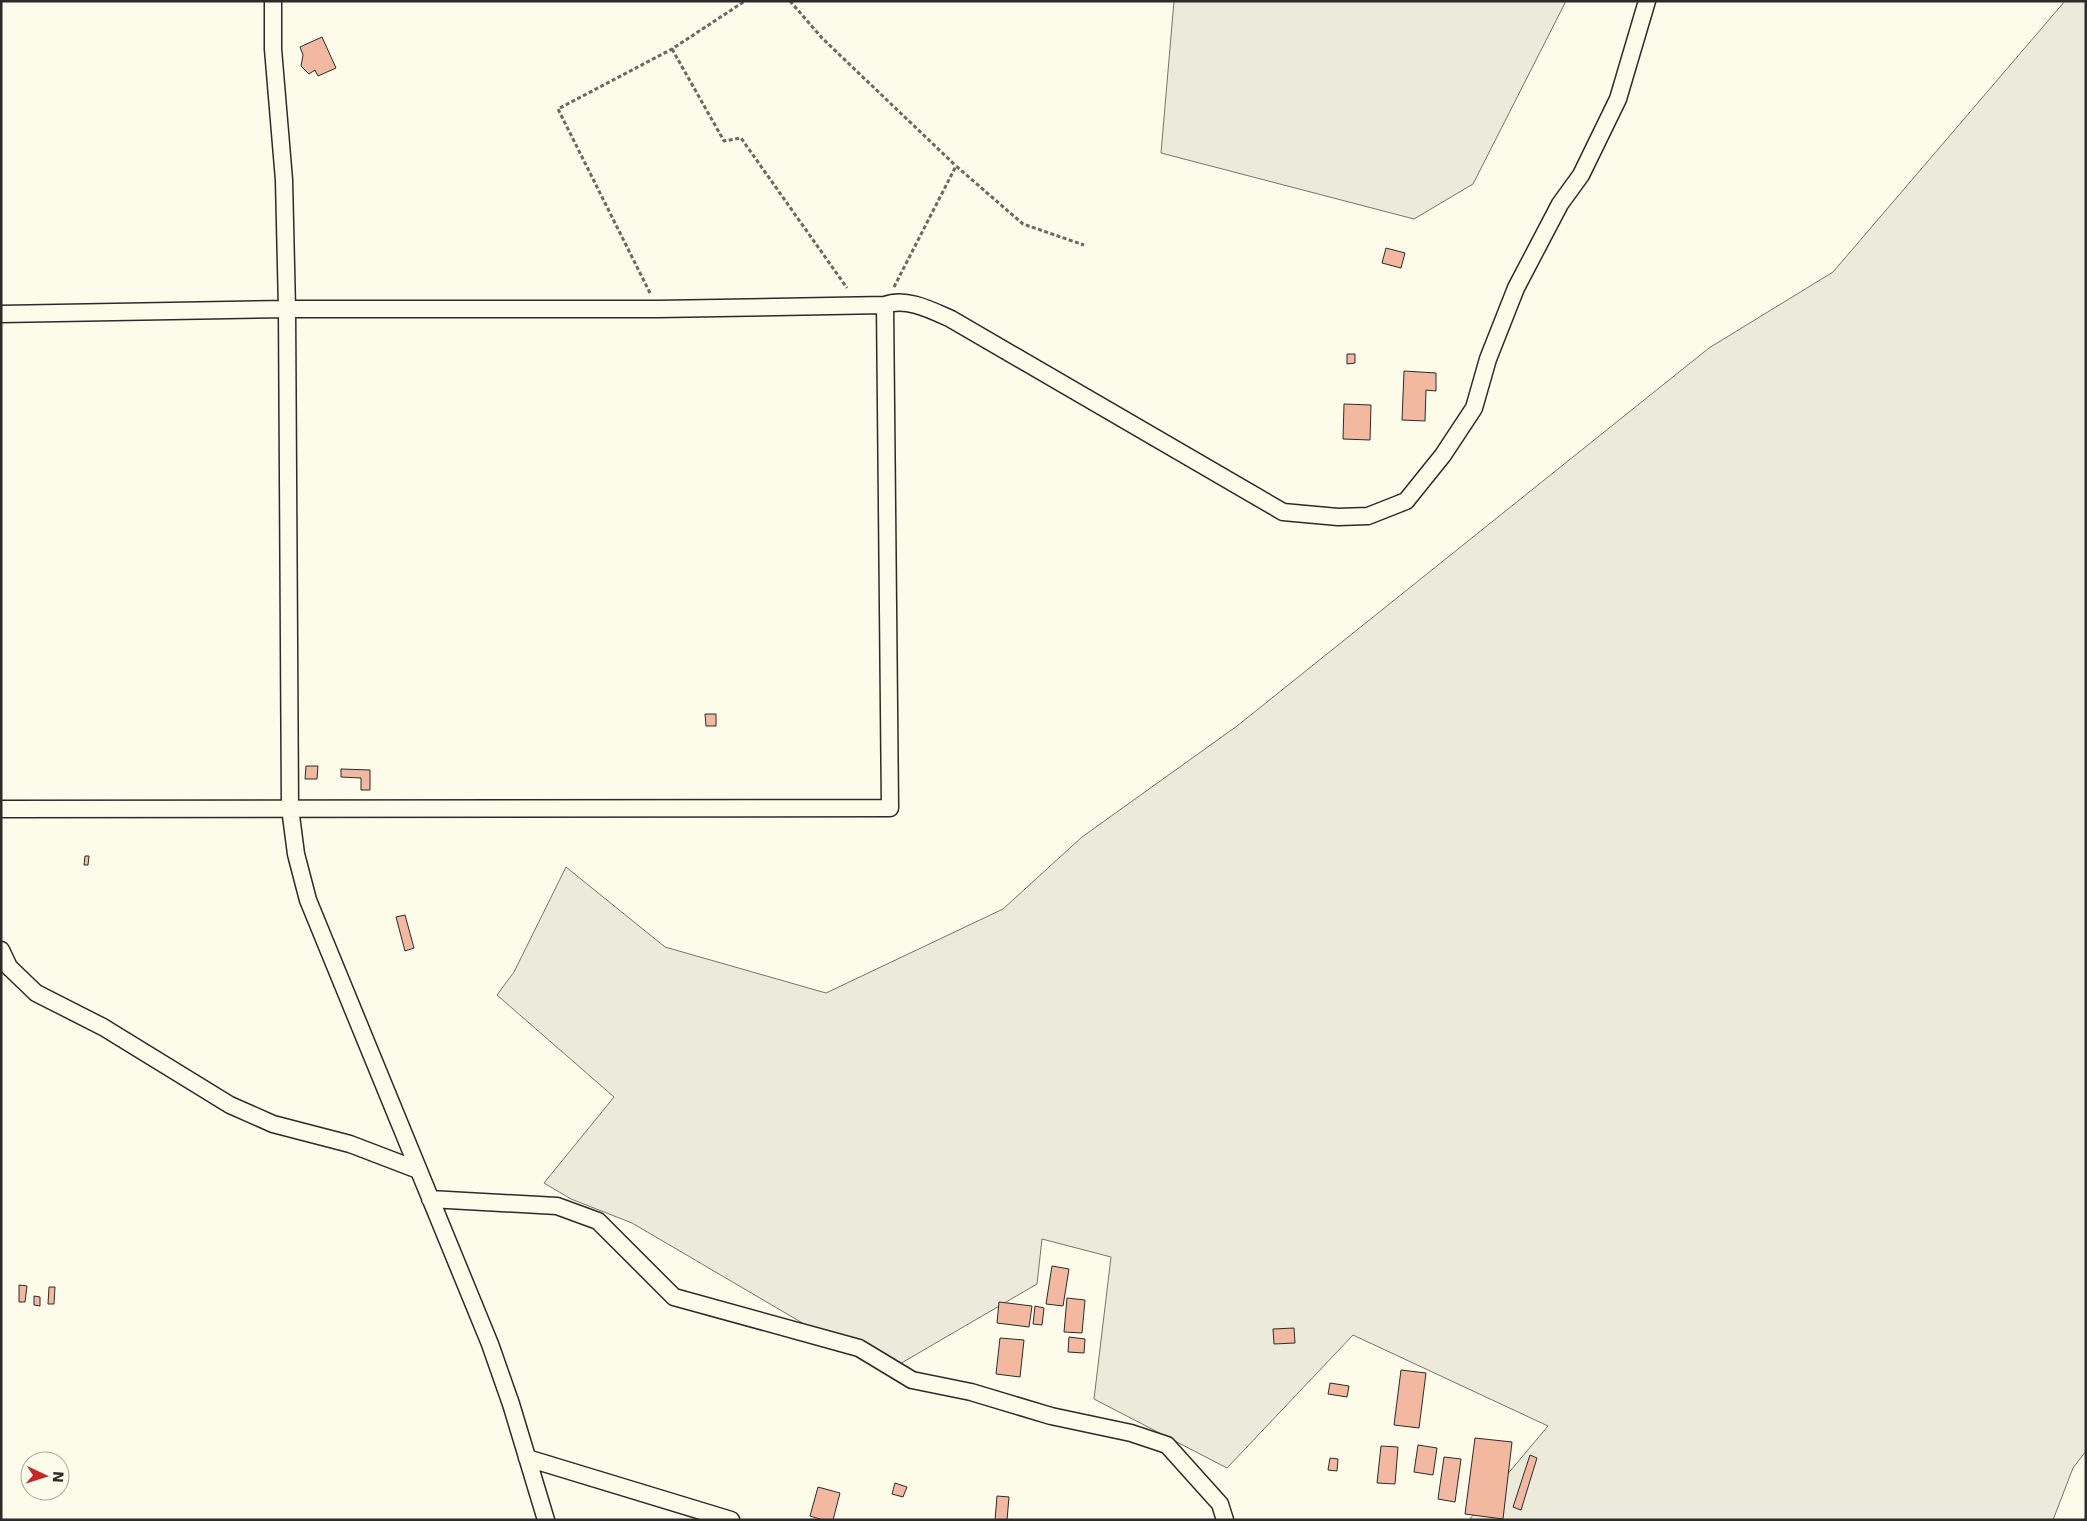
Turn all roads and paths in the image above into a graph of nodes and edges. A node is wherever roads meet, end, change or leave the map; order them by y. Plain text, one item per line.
1 (273, 1) edge
2 (745, 1) edge
3 (790, 1) edge
4 (1647, 1) edge
5 (672, 49) junction
6 (956, 166) junction
7 (1084, 246) dead end
8 (859, 305) junction
9 (885, 305) junction
10 (287, 309) junction
11 (658, 309) junction
12 (1, 314) edge
13 (290, 808) junction
14 (1, 809) edge
15 (1, 950) edge
16 (418, 1170) junction
17 (430, 1199) junction
18 (527, 1458) junction
19 (546, 1520) edge
20 (731, 1520) edge
21 (1225, 1520) edge

1 - 10 street
2 - 5 path
3 - 6 path
4 - 9 street
5 - 8 path
5 - 11 path
6 - 7 path
6 - 9 path
8 - 9 street
8 - 11 street
9 - 13 street
10 - 11 street
10 - 12 street
10 - 13 street
13 - 14 street
13 - 16 street
15 - 16 street
16 - 17 street
17 - 18 street
17 - 21 street
18 - 19 street
18 - 20 street

